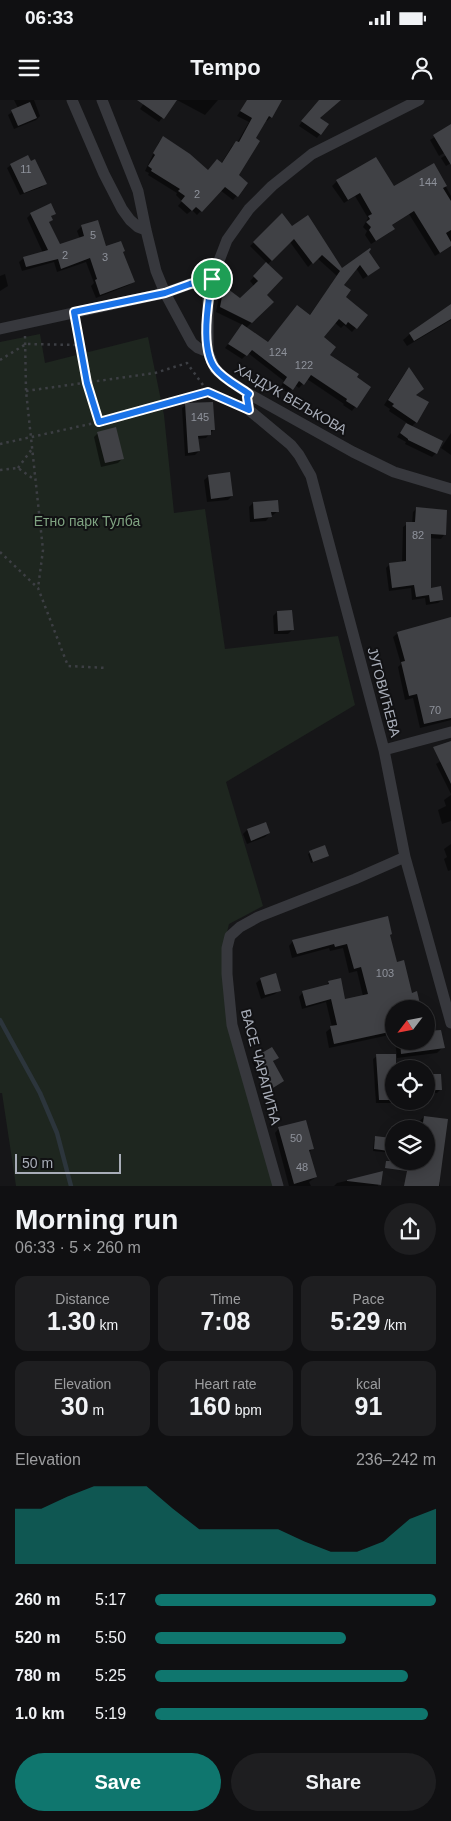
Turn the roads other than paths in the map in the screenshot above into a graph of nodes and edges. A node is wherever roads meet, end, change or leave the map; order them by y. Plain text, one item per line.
1 (72, 100) edge
2 (102, 100) edge
3 (419, 100) edge
4 (146, 230) junction
5 (212, 279) junction
6 (165, 293) junction
7 (0, 328) edge
8 (208, 352) junction
9 (249, 394) junction
10 (451, 489) edge
11 (451, 732) edge
12 (384, 750) junction
13 (405, 857) junction
14 (449, 1010) edge
15 (451, 1022) edge
16 (278, 1186) edge

1 - 4 street
2 - 4 street
3 - 5 street, ХАЈДУК ВЕЉКОВА
4 - 6 street
5 - 6 street
5 - 8 street, ХАЈДУК ВЕЉКОВА
6 - 7 street
6 - 8 street
8 - 9 street, ХАЈДУК ВЕЉКОВА
9 - 10 street, ХАЈДУК ВЕЉКОВА
9 - 12 street, ЈУГОВИЋЕВА
11 - 12 street
12 - 13 street, ЈУГОВИЋЕВА
13 - 14 street, ЈУГОВИЋЕВА
13 - 16 street, ВАСЕ ЧАРАПИЋА
14 - 15 street, ЈУГОВИЋЕВА

